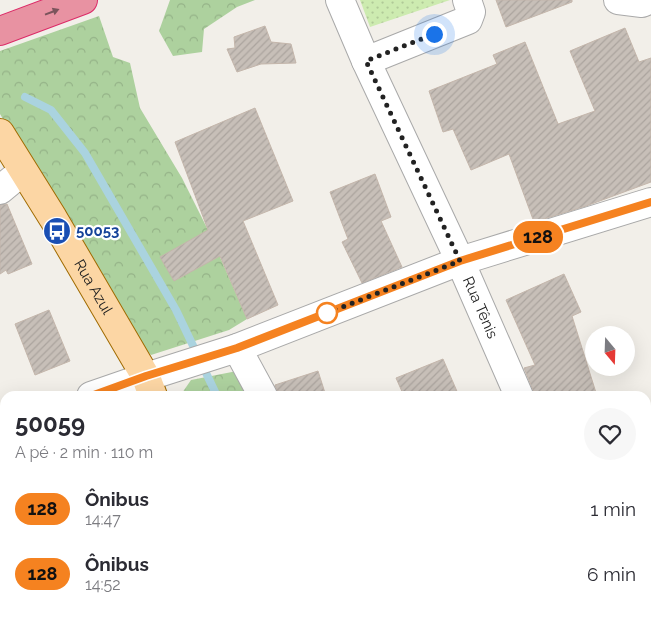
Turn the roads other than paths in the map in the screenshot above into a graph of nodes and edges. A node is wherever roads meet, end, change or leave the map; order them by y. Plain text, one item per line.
1 (83, 0) edge
2 (340, 0) edge
3 (467, 0) edge
4 (618, 0) edge
5 (649, 0) edge
6 (10, 28) edge
7 (366, 61) junction
8 (12, 153) edge
9 (0, 190) edge
10 (651, 202) edge
11 (460, 261) junction
12 (227, 352) junction
13 (149, 386) edge
14 (120, 391) edge
15 (259, 391) edge
16 (517, 391) edge

6 -> 1 highway
2 - 7 street, Rua Tênis
3 - 7 street
4 - 5 street
7 - 11 street, Rua Tênis
8 - 9 street
8 - 13 main road, Rua Azul
10 - 11 street
11 - 12 street
11 - 16 street, Rua Tênis
12 - 13 street
12 - 15 street
13 - 14 street

